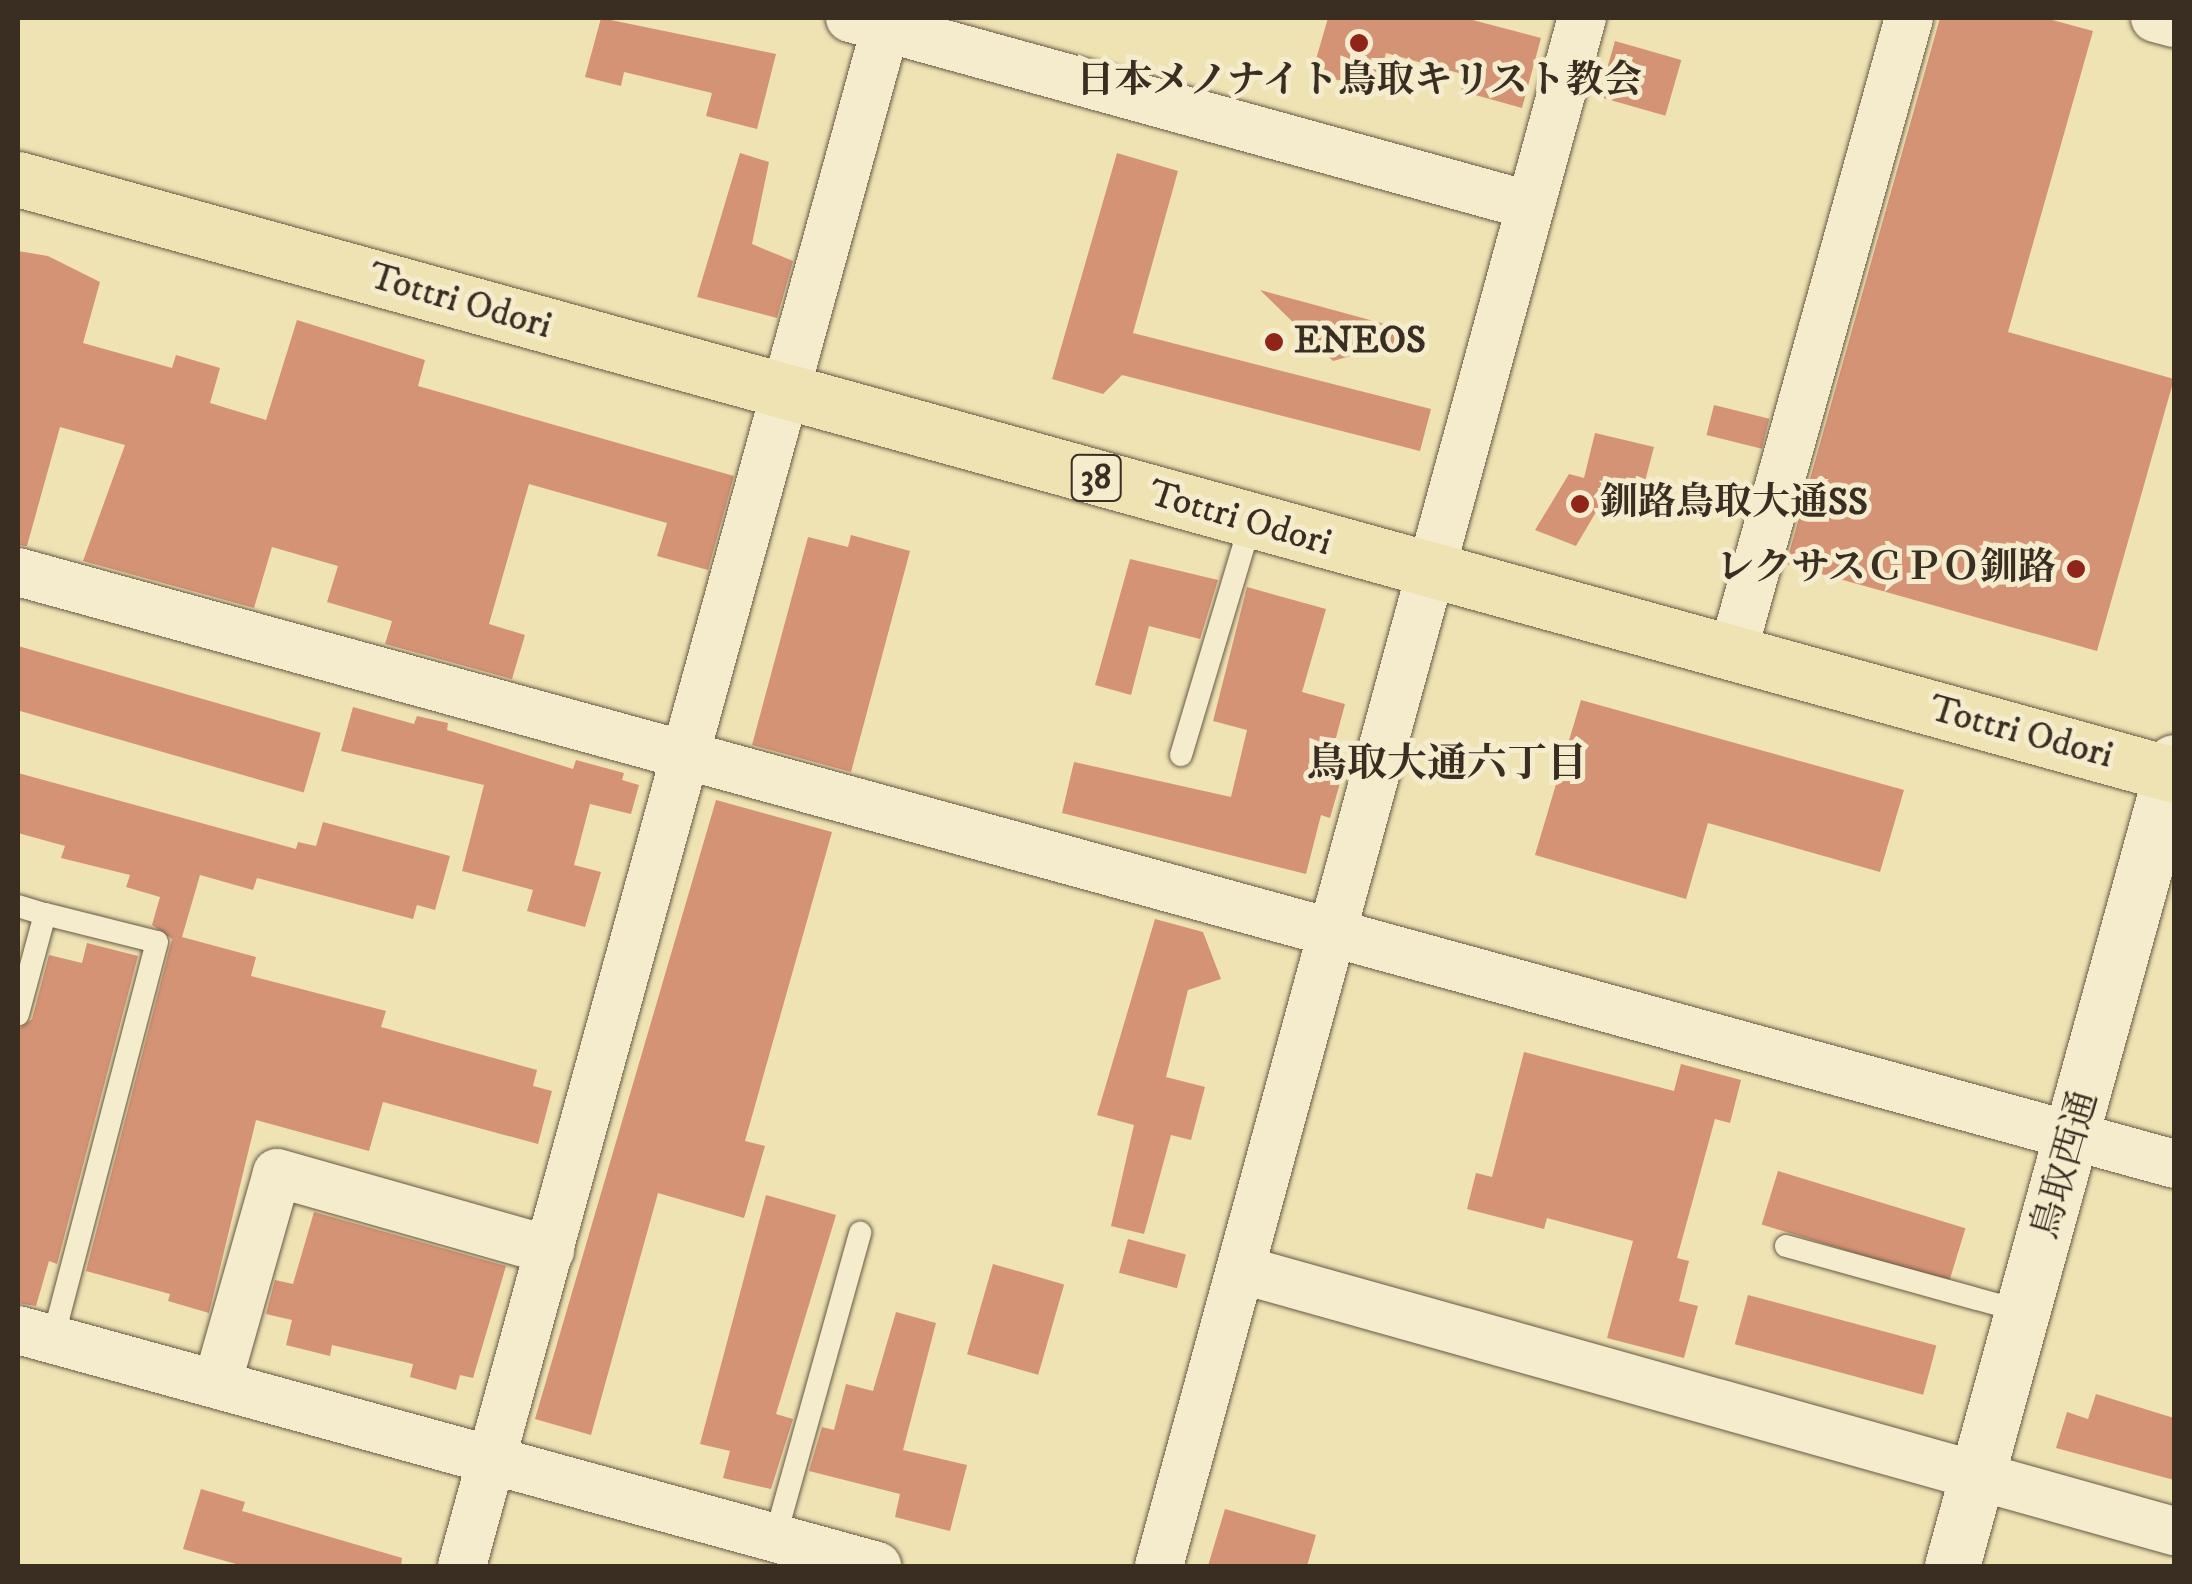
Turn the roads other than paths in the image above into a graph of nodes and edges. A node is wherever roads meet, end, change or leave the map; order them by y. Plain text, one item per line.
1 (1582, 18) edge
2 (1909, 18) edge
3 (2154, 18) edge
4 (874, 21) edge
5 (2174, 23) edge
6 (18, 179) edge
7 (1528, 206) junction
8 (786, 392) junction
9 (1251, 522) junction
10 (1428, 571) junction
11 (18, 572) edge
12 (1732, 655) junction
13 (1181, 754) dead end
14 (687, 756) junction
15 (2173, 770) edge
16 (18, 906) edge
17 (45, 914) junction
18 (1333, 929) junction
19 (18, 1014) edge
20 (2076, 1137) junction
21 (2174, 1164) edge
22 (860, 1233) dead end
23 (1786, 1246) dead end
24 (550, 1250) junction
25 (1244, 1270) junction
26 (2024, 1312) junction
27 (35, 1335) edge
28 (217, 1384) junction
29 (492, 1459) junction
30 (1976, 1476) junction
31 (2174, 1531) edge
32 (774, 1538) junction
33 (462, 1566) edge
34 (877, 1566) edge
35 (1159, 1566) edge
36 (1952, 1566) edge

1 - 7 street
2 - 12 street
3 - 5 street
4 - 7 street
4 - 8 street
6 - 8 highway, Tottri Odori / 38
7 - 10 street
8 - 9 highway, Tottri Odori / 38
8 - 14 street
9 - 10 highway, Tottri Odori / 38
9 - 13 lane
10 - 12 highway, Tottri Odori / 38
10 - 18 street
11 - 14 street
12 - 15 highway, Tottri Odori / 38
14 - 18 street
14 - 24 street
15 - 20 street, 鳥取西通
16 - 17 lane
17 - 19 lane
17 - 27 lane
18 - 20 street
18 - 25 street
20 - 21 street
20 - 26 street, 鳥取西通
22 - 32 lane
23 - 26 lane
24 - 28 street
24 - 29 street
25 - 30 street
25 - 35 street
26 - 30 street, 鳥取西通
27 - 28 street
28 - 29 street
29 - 32 street
29 - 33 street
30 - 31 street
30 - 36 street, 鳥取西通
32 - 34 street

